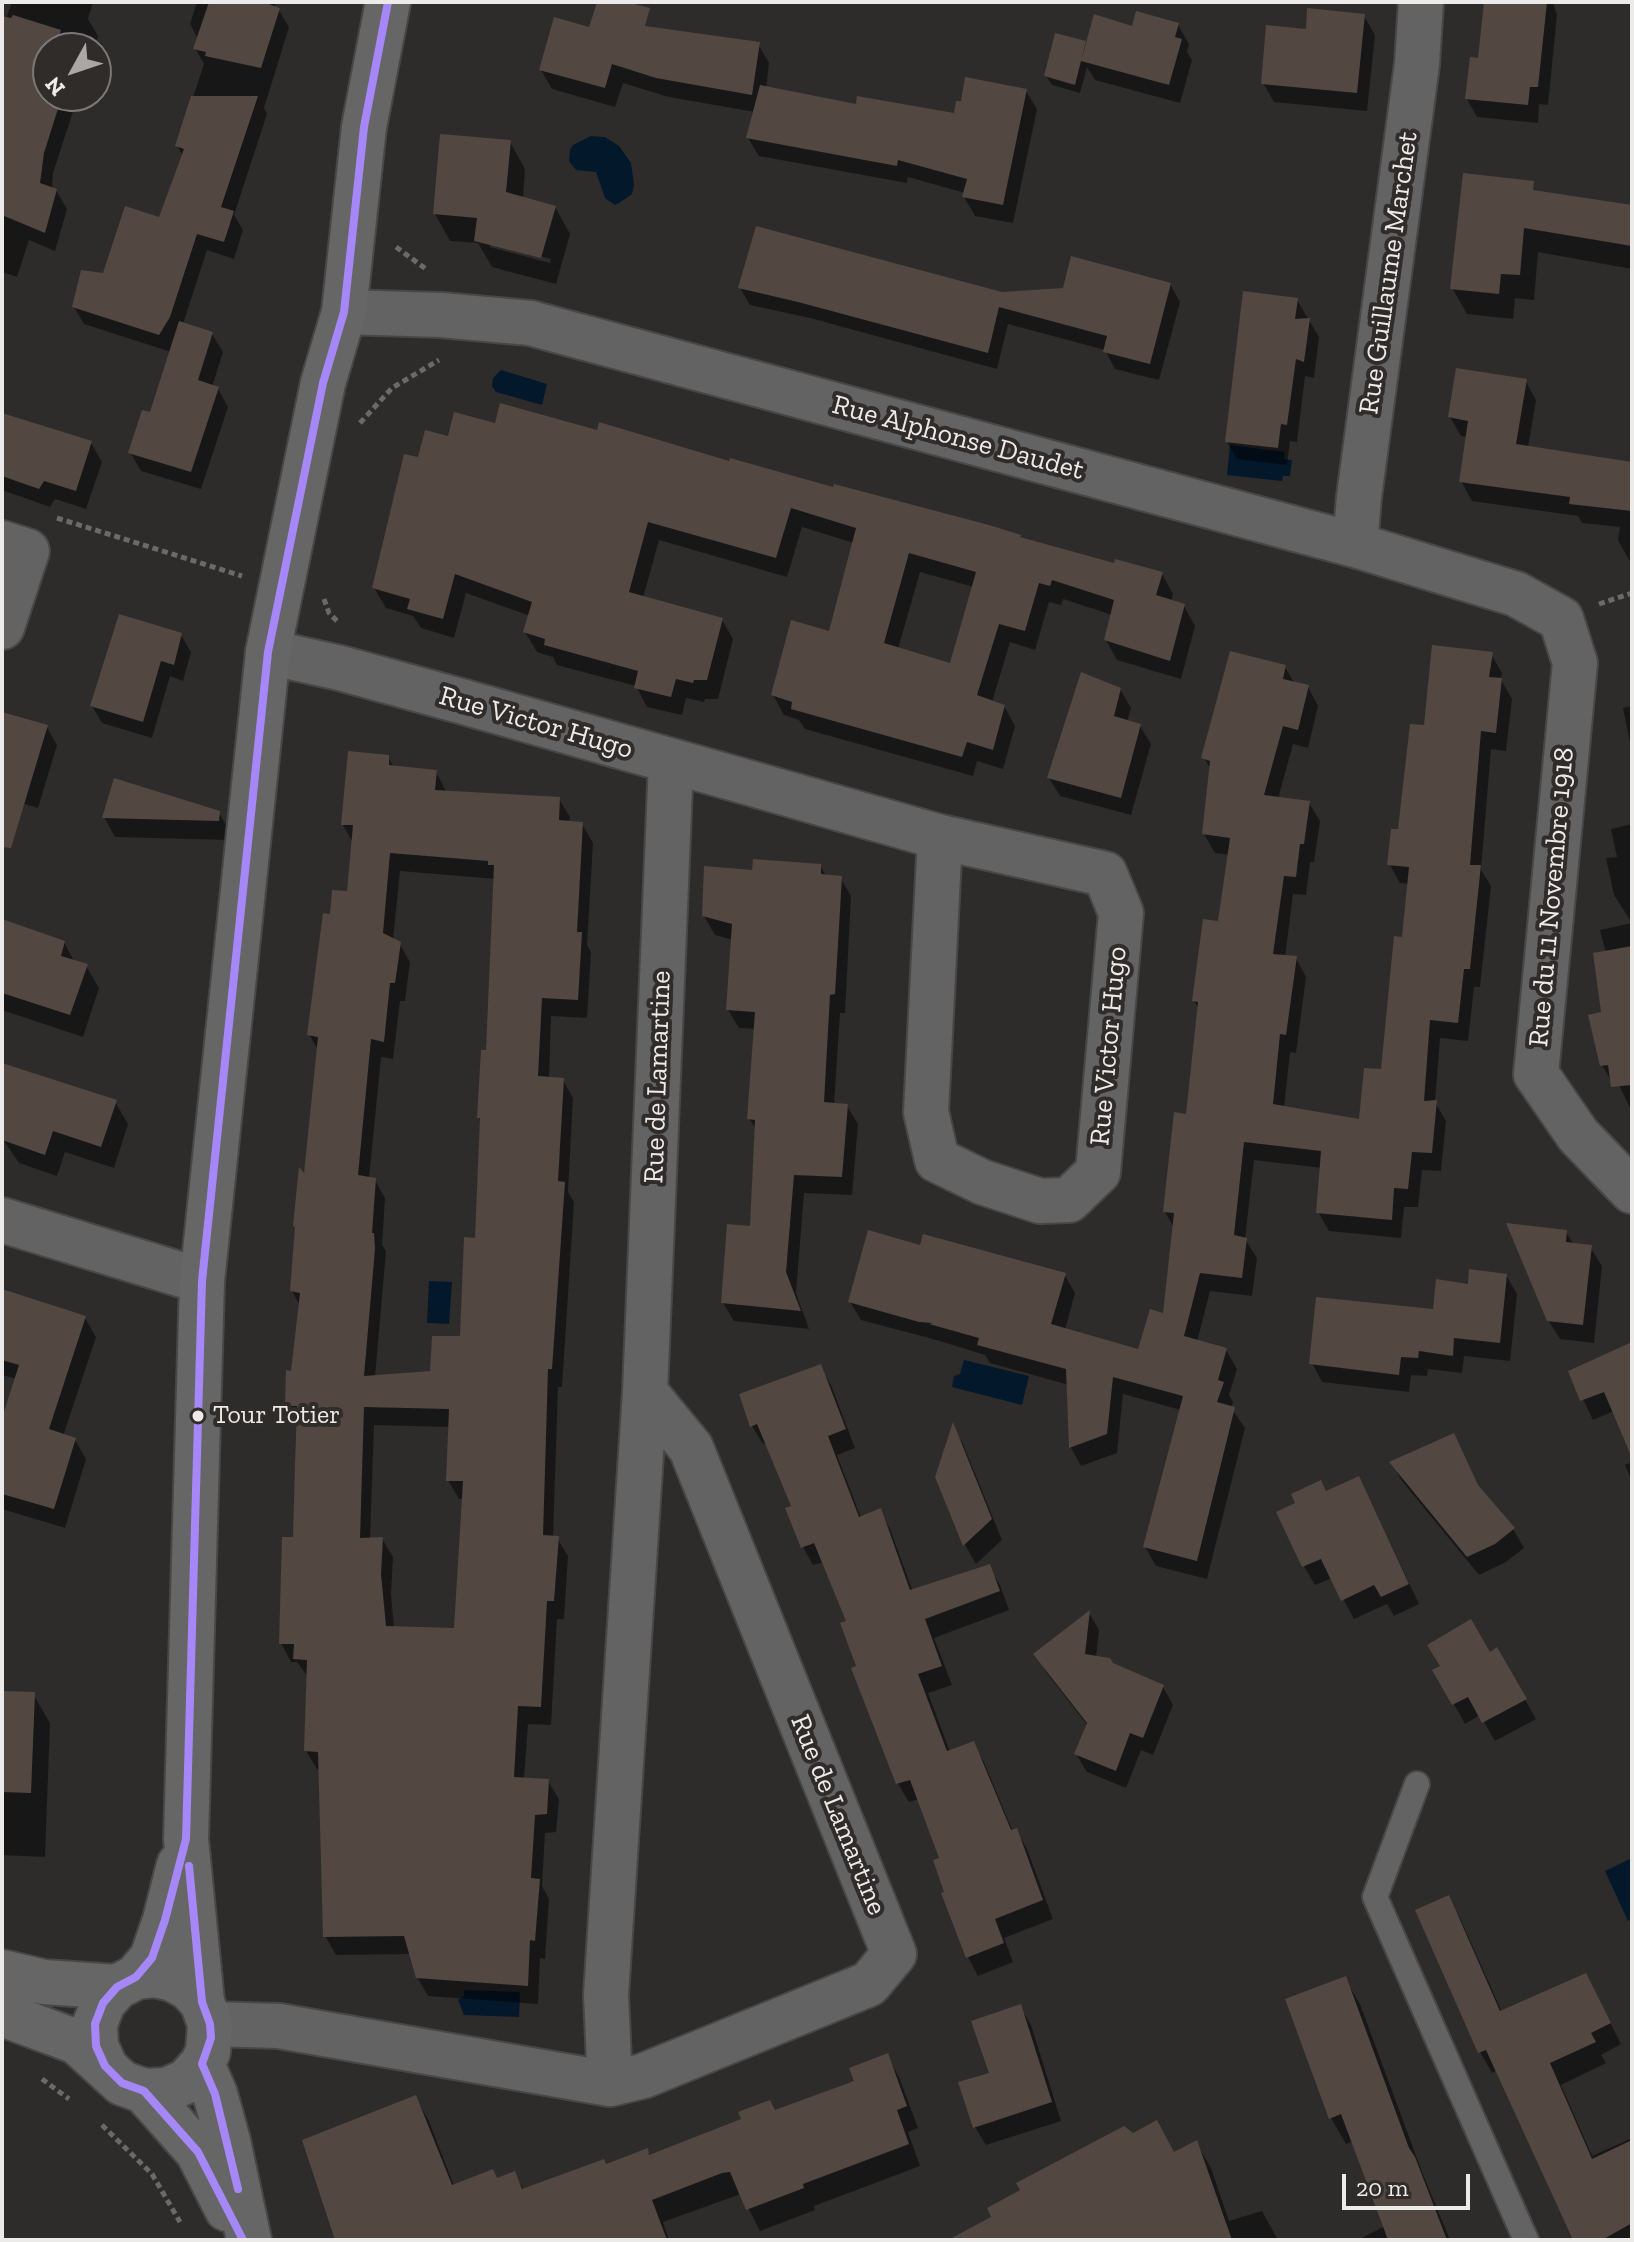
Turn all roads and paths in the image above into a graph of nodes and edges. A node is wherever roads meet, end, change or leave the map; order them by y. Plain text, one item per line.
1 (388, 2) edge
2 (1421, 2) edge
3 (393, 239) dead end
4 (429, 272) dead end
5 (344, 312) junction
6 (446, 356) dead end
7 (354, 430) dead end
8 (1355, 545) junction
9 (14, 547) edge
10 (301, 587) junction
11 (1561, 619) joint
12 (2, 627) edge
13 (346, 632) dead end
14 (268, 652) junction
15 (671, 762) junction
16 (940, 837) junction
17 (1632, 1191) edge
18 (2, 1220) edge
19 (202, 1281) junction
20 (645, 1392) junction
21 (1417, 1784) dead end
22 (186, 1839) junction
23 (2, 1972) edge
24 (127, 1982) junction
25 (2, 2014) edge
26 (205, 2030) junction
27 (105, 2066) junction
28 (31, 2071) dead end
29 (610, 2084) junction
30 (144, 2091) junction
31 (82, 2108) dead end
32 (100, 2123) dead end
33 (182, 2225) dead end
34 (246, 2240) edge
35 (1526, 2240) edge

1 - 5 street
2 - 8 street, Rue Guillaume Marchet
3 - 4 path
5 - 8 street, Rue Alphonse Daudet
5 - 10 street
6 - 7 path
8 - 11 street, Rue Alphonse Daudet
9 - 10 path
9 - 12 street
10 - 13 path
10 - 14 street
11 - 17 street, Rue du 11 Novembre 1918
14 - 15 street, Rue Victor Hugo
14 - 19 street
15 - 16 street, Rue Victor Hugo
15 - 20 street, Rue de Lamartine
16 - 16 street, Rue Victor Hugo
18 - 19 street
19 - 22 street
20 - 29 street, Rue de Lamartine
20 - 29 street, Rue de Lamartine
21 - 35 lane
22 - 24 street
22 - 26 street
23 - 24 street
24 - 26 street
24 - 27 street
25 - 27 street
26 - 29 street, Rue de Lamartine
26 - 30 street
26 - 34 street
27 - 30 street
28 - 31 path
30 - 34 street
32 - 33 path

